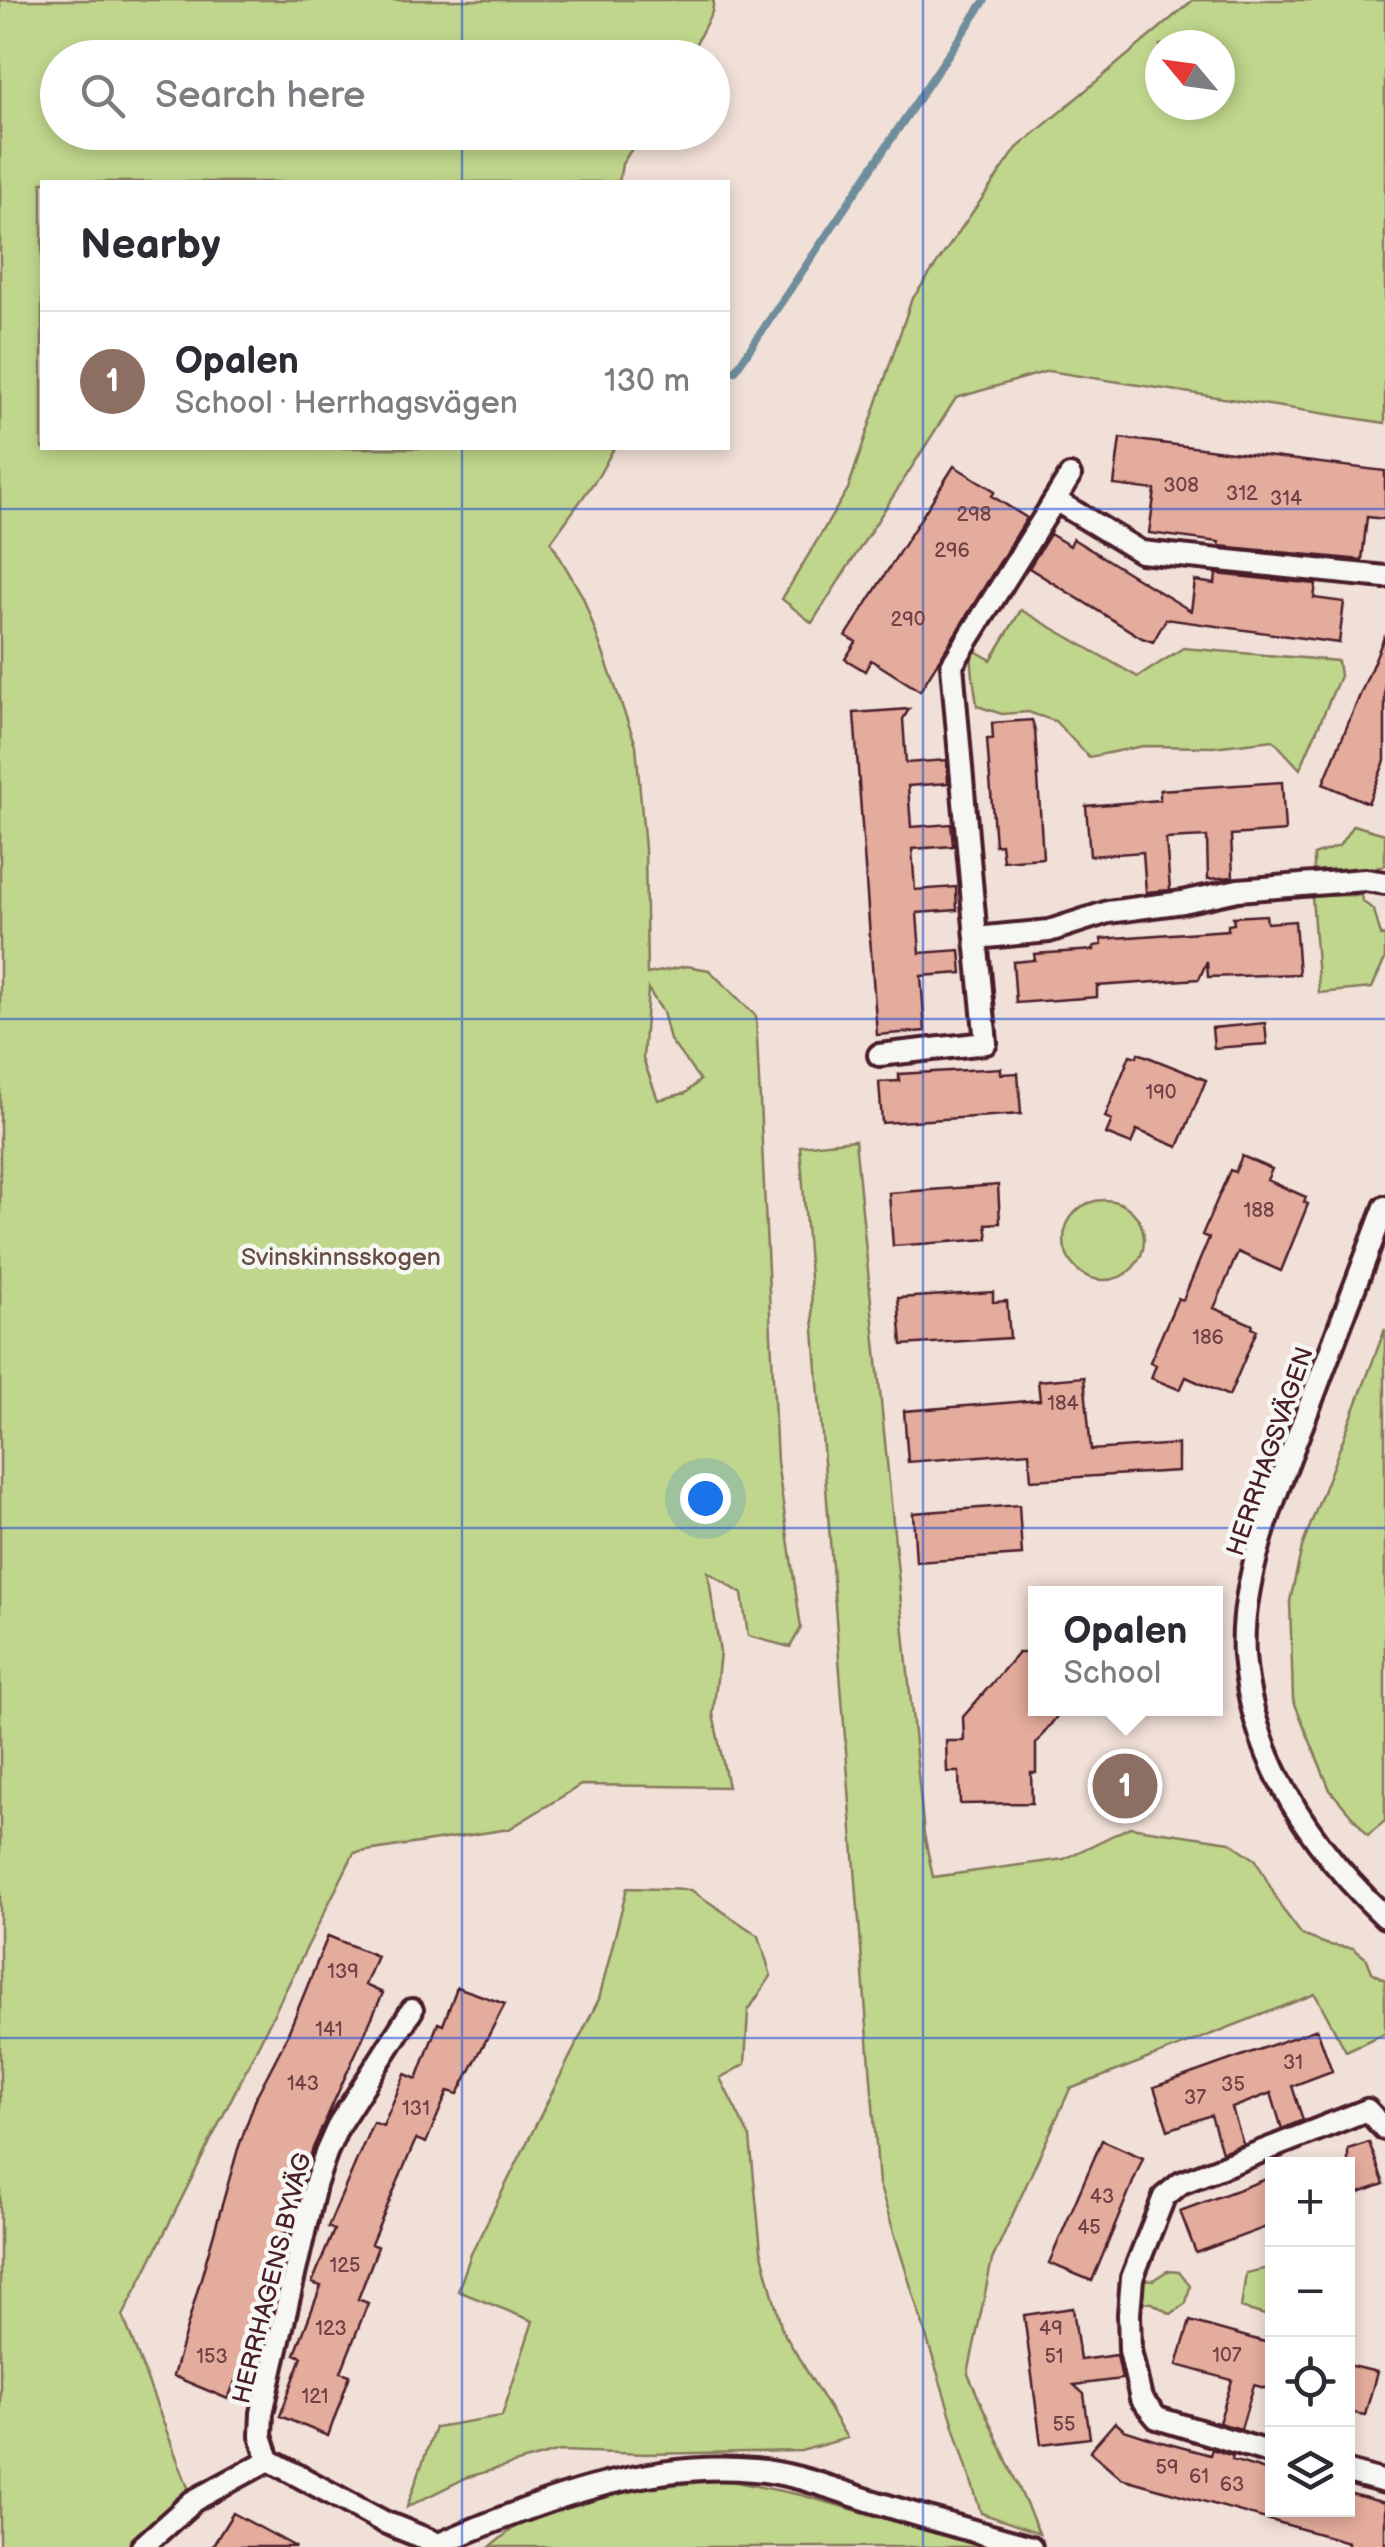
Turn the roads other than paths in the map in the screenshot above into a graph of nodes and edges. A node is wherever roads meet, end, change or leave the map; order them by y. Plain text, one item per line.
1 (1070, 476) dead end
2 (1055, 500) junction
3 (1385, 576) edge
4 (1385, 883) edge
5 (976, 938) junction
6 (879, 1055) dead end
7 (1385, 1208) edge
8 (1385, 1917) edge
9 (412, 2010) dead end
10 (1385, 2129) edge
11 (1265, 2450) edge
12 (269, 2460) junction
13 (1355, 2474) edge
14 (1385, 2482) edge
15 (440, 2546) edge
16 (142, 2547) edge
17 (1032, 2547) edge

1 - 2 street
2 - 3 street
2 - 5 street
4 - 5 street
5 - 6 street
7 - 8 street, HERRHAGSVÄGEN
9 - 12 street, HERRHAGENS BYVÄG
10 - 11 street
12 - 15 street
12 - 16 street
13 - 14 street
15 - 17 street

